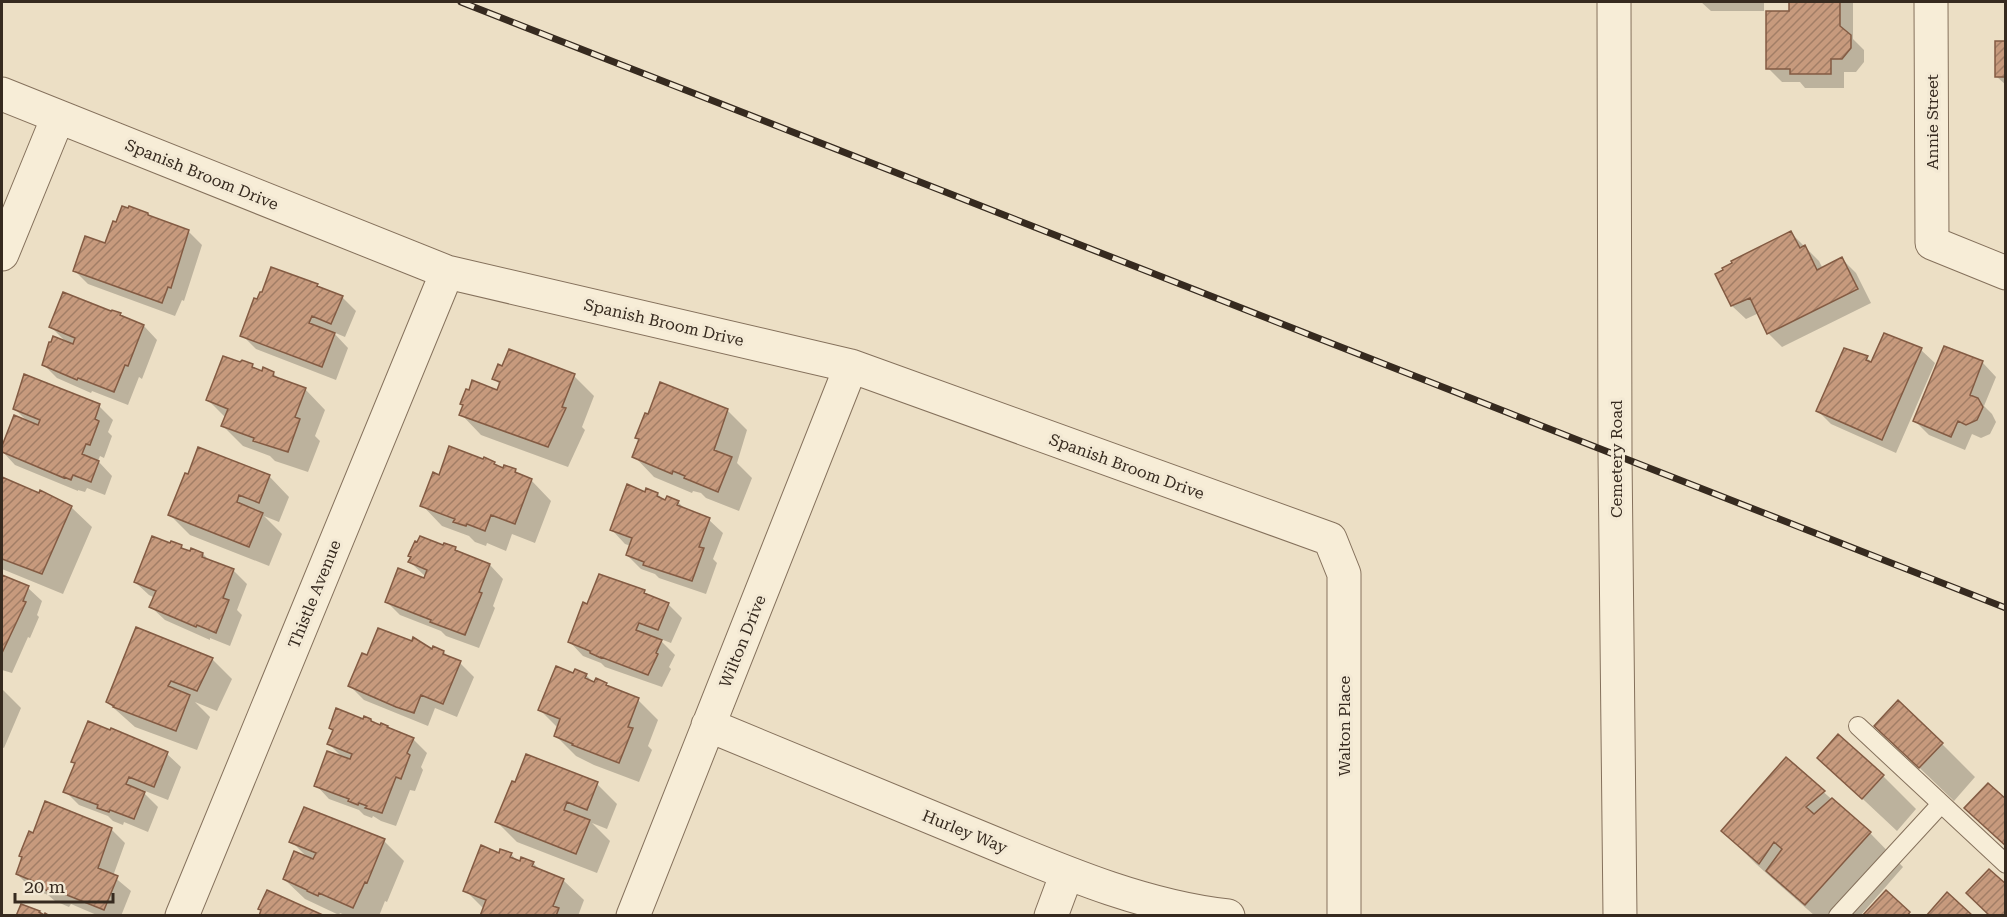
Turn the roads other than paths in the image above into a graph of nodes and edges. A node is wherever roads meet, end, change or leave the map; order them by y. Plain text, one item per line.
1 (1614, 2) edge
2 (1931, 2) edge
3 (2, 94) edge
4 (58, 117) junction
5 (2, 254) edge
6 (447, 272) junction
7 (2006, 273) edge
8 (851, 366) junction
9 (1330, 539) joint
10 (708, 725) junction
11 (1858, 726) dead end
12 (1941, 804) junction
13 (2006, 864) edge
14 (1067, 873) junction
15 (182, 915) edge
16 (633, 915) edge
17 (1050, 915) edge
18 (1228, 915) edge
19 (1344, 915) edge
20 (1620, 915) edge
21 (1838, 915) edge

1 - 20 street, Cemetery Road
2 - 7 street, Annie Street
3 - 4 street, Spanish Broom Drive
4 - 5 street
4 - 6 street, Spanish Broom Drive
6 - 8 street, Spanish Broom Drive
6 - 15 street, Thistle Avenue
8 - 9 street, Spanish Broom Drive
8 - 10 street, Wilton Drive
9 - 19 street, Walton Place
10 - 14 street, Hurley Way
10 - 16 street, Wilton Drive
11 - 12 lane
12 - 13 lane
12 - 21 lane
14 - 17 street
14 - 18 street, Hurley Way

